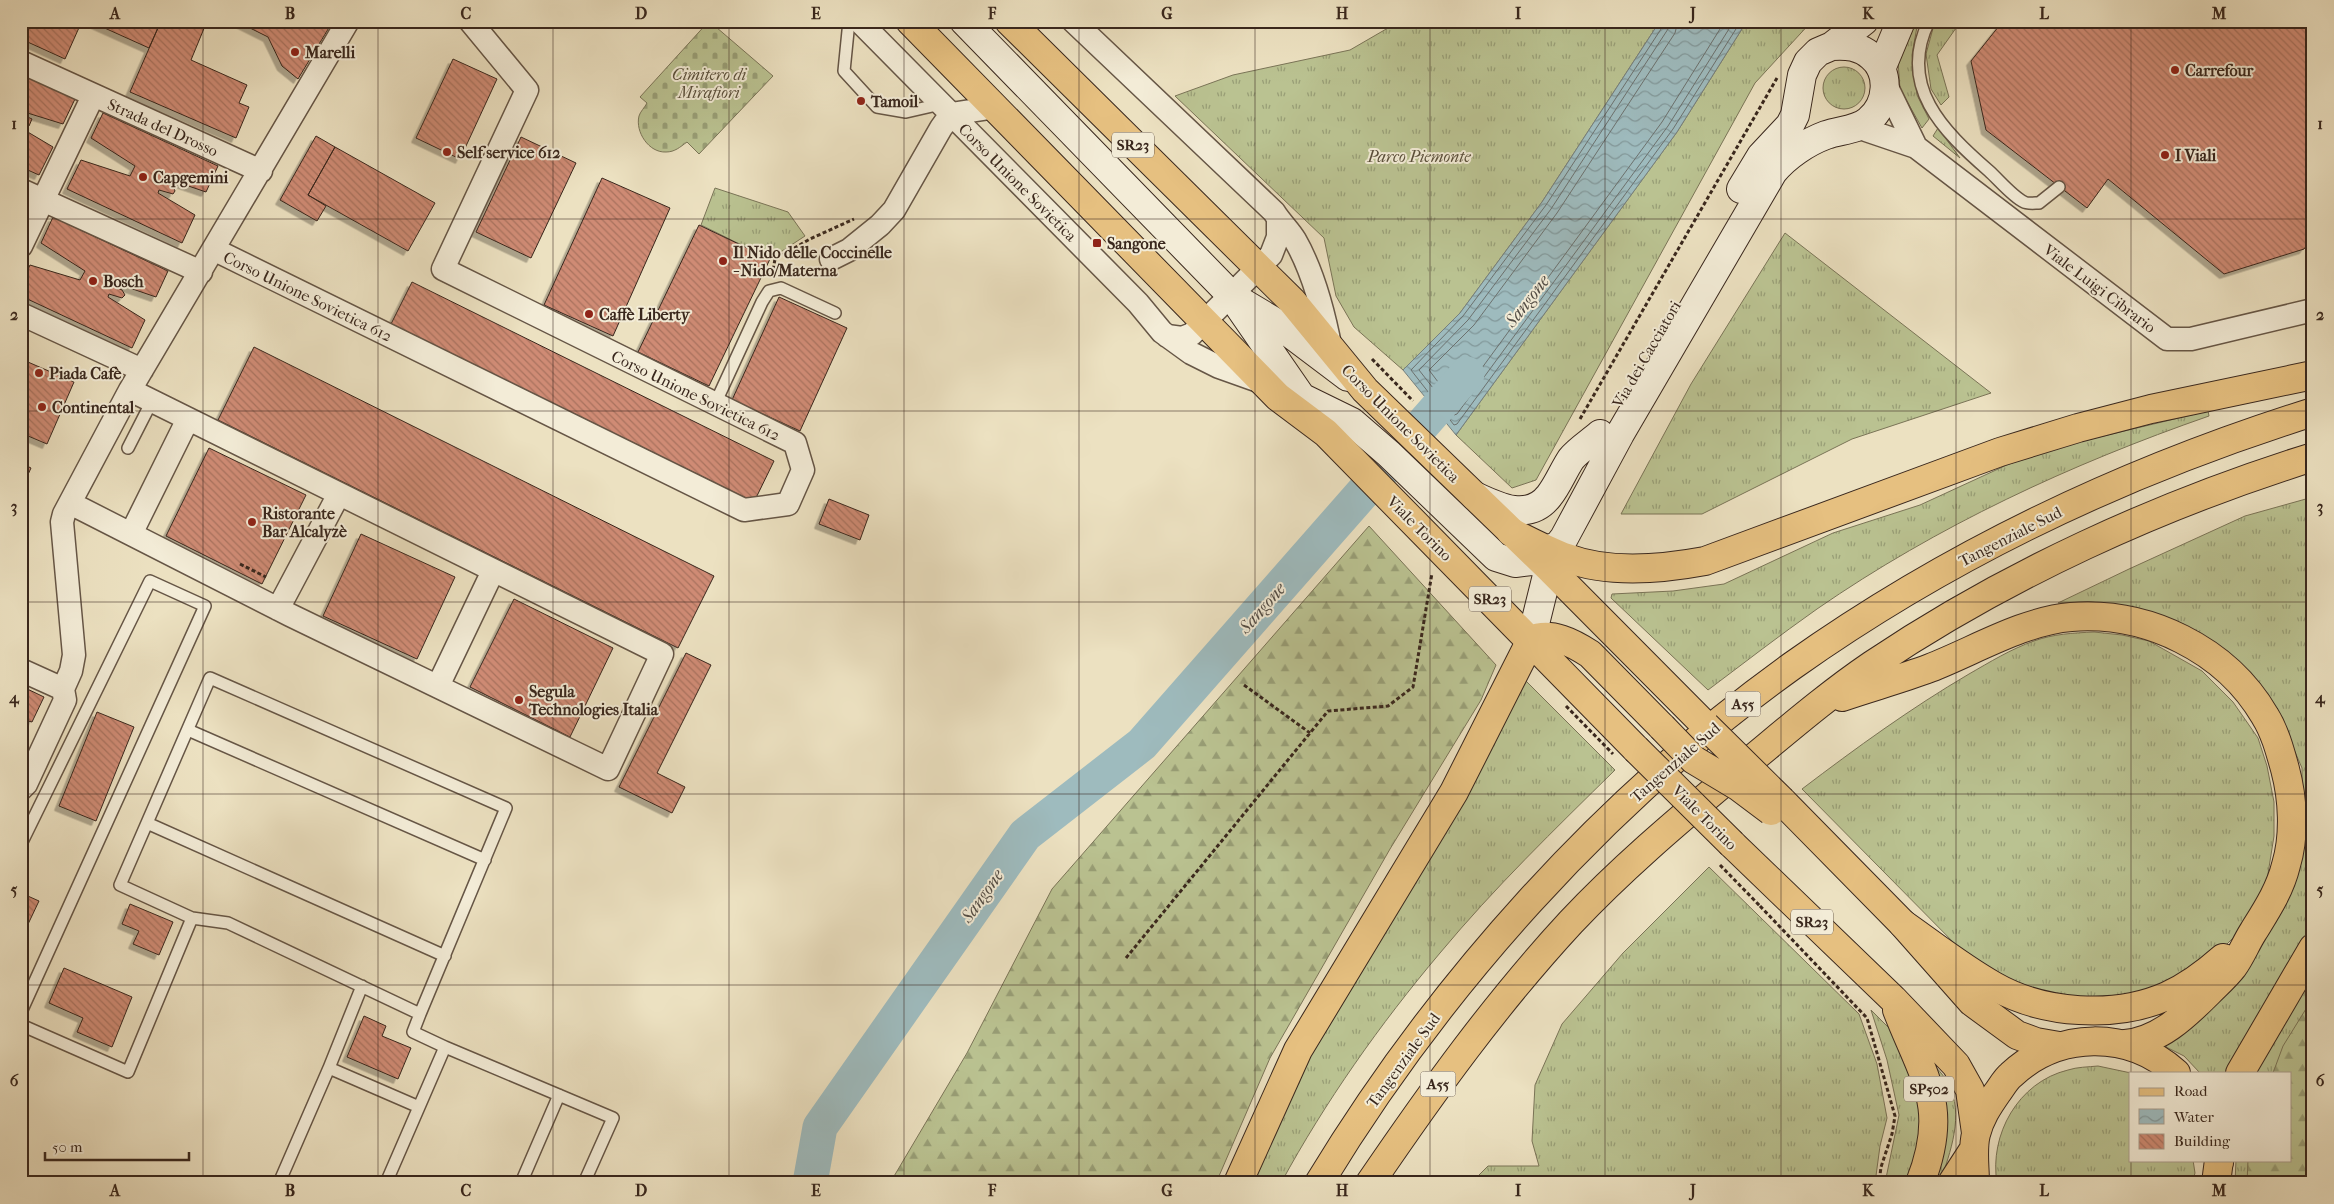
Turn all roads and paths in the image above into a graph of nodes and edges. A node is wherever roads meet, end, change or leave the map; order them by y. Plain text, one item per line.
1 (348, 21) edge
2 (470, 21) edge
3 (849, 21) edge
4 (859, 21) edge
5 (910, 21) edge
6 (964, 21) edge
7 (1009, 21) edge
8 (1073, 21) edge
9 (1864, 21) edge
10 (1901, 21) edge
11 (1929, 21) edge
12 (1832, 46) junction
13 (21, 62) edge
14 (1883, 76) junction
15 (1790, 81) junction
16 (92, 96) junction
17 (996, 107) junction
18 (946, 109) junction
19 (1850, 129) junction
20 (1916, 147) junction
21 (261, 171) junction
22 (2060, 187) dead end
23 (21, 190) edge
24 (44, 200) junction
25 (1278, 218) junction
26 (810, 239) dead end
27 (21, 246) edge
28 (214, 250) junction
29 (831, 259) dead end
30 (1258, 269) junction
31 (201, 272) junction
32 (769, 291) junction
33 (1231, 295) junction
34 (2313, 310) edge
35 (834, 313) dead end
36 (21, 314) edge
37 (1204, 322) junction
38 (1167, 336) junction
39 (1332, 351) junction
40 (142, 370) junction
41 (2313, 375) edge
42 (1265, 384) junction
43 (130, 390) junction
44 (1301, 397) junction
45 (1372, 397) junction
46 (152, 401) junction
47 (715, 404) junction
48 (2313, 412) edge
49 (188, 419) junction
50 (1590, 427) junction
51 (1332, 439) junction
52 (128, 448) dead end
53 (2313, 457) edge
54 (1384, 492) joint
55 (339, 494) junction
56 (1471, 494) junction
57 (70, 503) junction
58 (130, 534) junction
59 (1552, 559) junction
60 (493, 571) junction
61 (255, 572) dead end
62 (1432, 573) dead end
63 (266, 577) dead end
64 (1583, 602) joint
65 (278, 609) junction
66 (1531, 640) junction
67 (21, 670) edge
68 (1244, 685) dead end
69 (438, 686) junction
70 (63, 689) junction
71 (1817, 706) junction
72 (188, 730) junction
73 (1310, 733) junction
74 (25, 777) edge
75 (1777, 807) junction
76 (147, 823) junction
77 (21, 844) edge
78 (485, 860) junction
79 (1760, 906) dead end
80 (192, 918) junction
81 (1902, 924) junction
82 (2253, 932) junction
83 (2313, 948) edge
84 (445, 956) junction
85 (1126, 958) dead end
86 (362, 986) junction
87 (1893, 999) junction
88 (21, 1012) edge
89 (420, 1014) junction
90 (21, 1025) edge
91 (2125, 1044) junction
92 (2059, 1046) junction
93 (445, 1047) junction
94 (329, 1068) junction
95 (2175, 1072) edge
96 (2241, 1072) edge
97 (559, 1095) junction
98 (419, 1107) junction
99 (1975, 1141) junction
100 (279, 1183) edge
101 (386, 1183) edge
102 (521, 1183) edge
103 (584, 1183) edge
104 (1238, 1183) edge
105 (1319, 1183) edge
106 (1370, 1183) edge
107 (1879, 1183) edge
108 (1920, 1183) edge
109 (1952, 1183) edge
110 (1975, 1183) edge

1 - 21 street, Corso Unione Sovietica 612
2 - 47 street, Corso Unione Sovietica 612
3 - 18 lane
4 - 18 street, Corso Unione Sovietica
5 - 17 main road, Corso Unione Sovietica / SR23
6 - 33 street
7 - 30 main road, Corso Unione Sovietica / SR23
8 - 25 street, Corso Unione Sovietica
9 - 12 street, Via dei Cacciatori
10 - 14 street, Via dei Cacciatori
11 - 22 lane
12 - 14 street
12 - 15 street, Via dei Cacciatori
13 - 16 street, Strada del Drosso
14 - 19 street, Via dei Cacciatori
14 - 20 street
15 - 19 street
15 - 50 path
15 - 50 street, Via dei Cacciatori
16 - 21 street, Strada del Drosso
16 - 24 street, Strada del Drosso
17 - 18 street, Corso Unione Sovietica
17 - 37 main road, Corso Unione Sovietica / SR23
18 - 29 street
18 - 38 street, Corso Unione Sovietica
19 - 20 street
19 - 59 street, Via dei Cacciatori
20 - 34 street, Viale Luigi Cibrario
21 - 28 street, Corso Unione Sovietica 612
23 - 24 street
24 - 27 street, Strada del Drosso
24 - 31 street
25 - 30 street
25 - 39 street, Corso Unione Sovietica
26 - 32 path
28 - 31 street, Corso Unione Sovietica 612
28 - 47 street, Corso Unione Sovietica 612
30 - 33 street
30 - 39 main road, Corso Unione Sovietica / SR23
31 - 40 street, Corso Unione Sovietica 612
32 - 35 lane
32 - 47 lane
33 - 37 street
33 - 44 street
33 - 45 street
36 - 40 street
37 - 38 street
37 - 42 main road, Corso Unione Sovietica / SR23
38 - 42 street, Corso Unione Sovietica
39 - 45 main road, Corso Unione Sovietica / SR23
40 - 43 street, Corso Unione Sovietica 612
41 - 59 main road
42 - 51 main road, Corso Unione Sovietica / SR23
43 - 46 street
43 - 57 street, Corso Unione Sovietica 612
44 - 51 street
44 - 59 street
45 - 56 main road, Corso Unione Sovietica / SR23
46 - 49 street
46 - 52 lane
48 - 105 main road, Tangenziale Sud / A55
49 - 55 street
49 - 58 street
50 - 56 street
50 - 59 street, Via dei Cacciatori
51 - 54 main road, Corso Unione Sovietica / SR23
53 - 71 main road, A55
54 - 66 main road, Viale Torino / SR23
55 - 60 street
55 - 65 street
56 - 59 main road, SR23
57 - 58 street
57 - 70 street, Corso Unione Sovietica 612
58 - 65 street
59 - 64 street
59 - 66 street, Via dei Cacciatori
60 - 69 street
60 - 69 street
61 - 63 path
62 - 73 path
64 - 75 main road, bridge
65 - 69 street
66 - 75 main road, bridge
66 - 87 main road, Viale Torino / SR23, bridge
66 - 104 main road
67 - 70 street
68 - 73 path
70 - 74 street, Corso Unione Sovietica 612
71 - 82 main road
71 - 106 main road, A55
72 - 76 lane
72 - 78 lane
72 - 78 lane
73 - 85 path
75 - 81 main road
76 - 80 lane
76 - 84 lane
77 - 88 lane
78 - 84 lane
79 - 107 path
80 - 86 lane
80 - 90 lane
81 - 82 main road
81 - 92 main road
82 - 91 main road
83 - 96 main road
84 - 89 lane
86 - 89 lane
86 - 94 lane
87 - 99 main road, Viale Torino / SR23
87 - 108 main road, SP502
89 - 93 lane
91 - 92 main road
91 - 95 main road
92 - 99 main road
93 - 97 lane
93 - 98 lane
94 - 98 lane
94 - 100 lane
97 - 102 lane
97 - 103 lane
98 - 101 lane
99 - 109 main road
99 - 110 main road, Viale Torino

